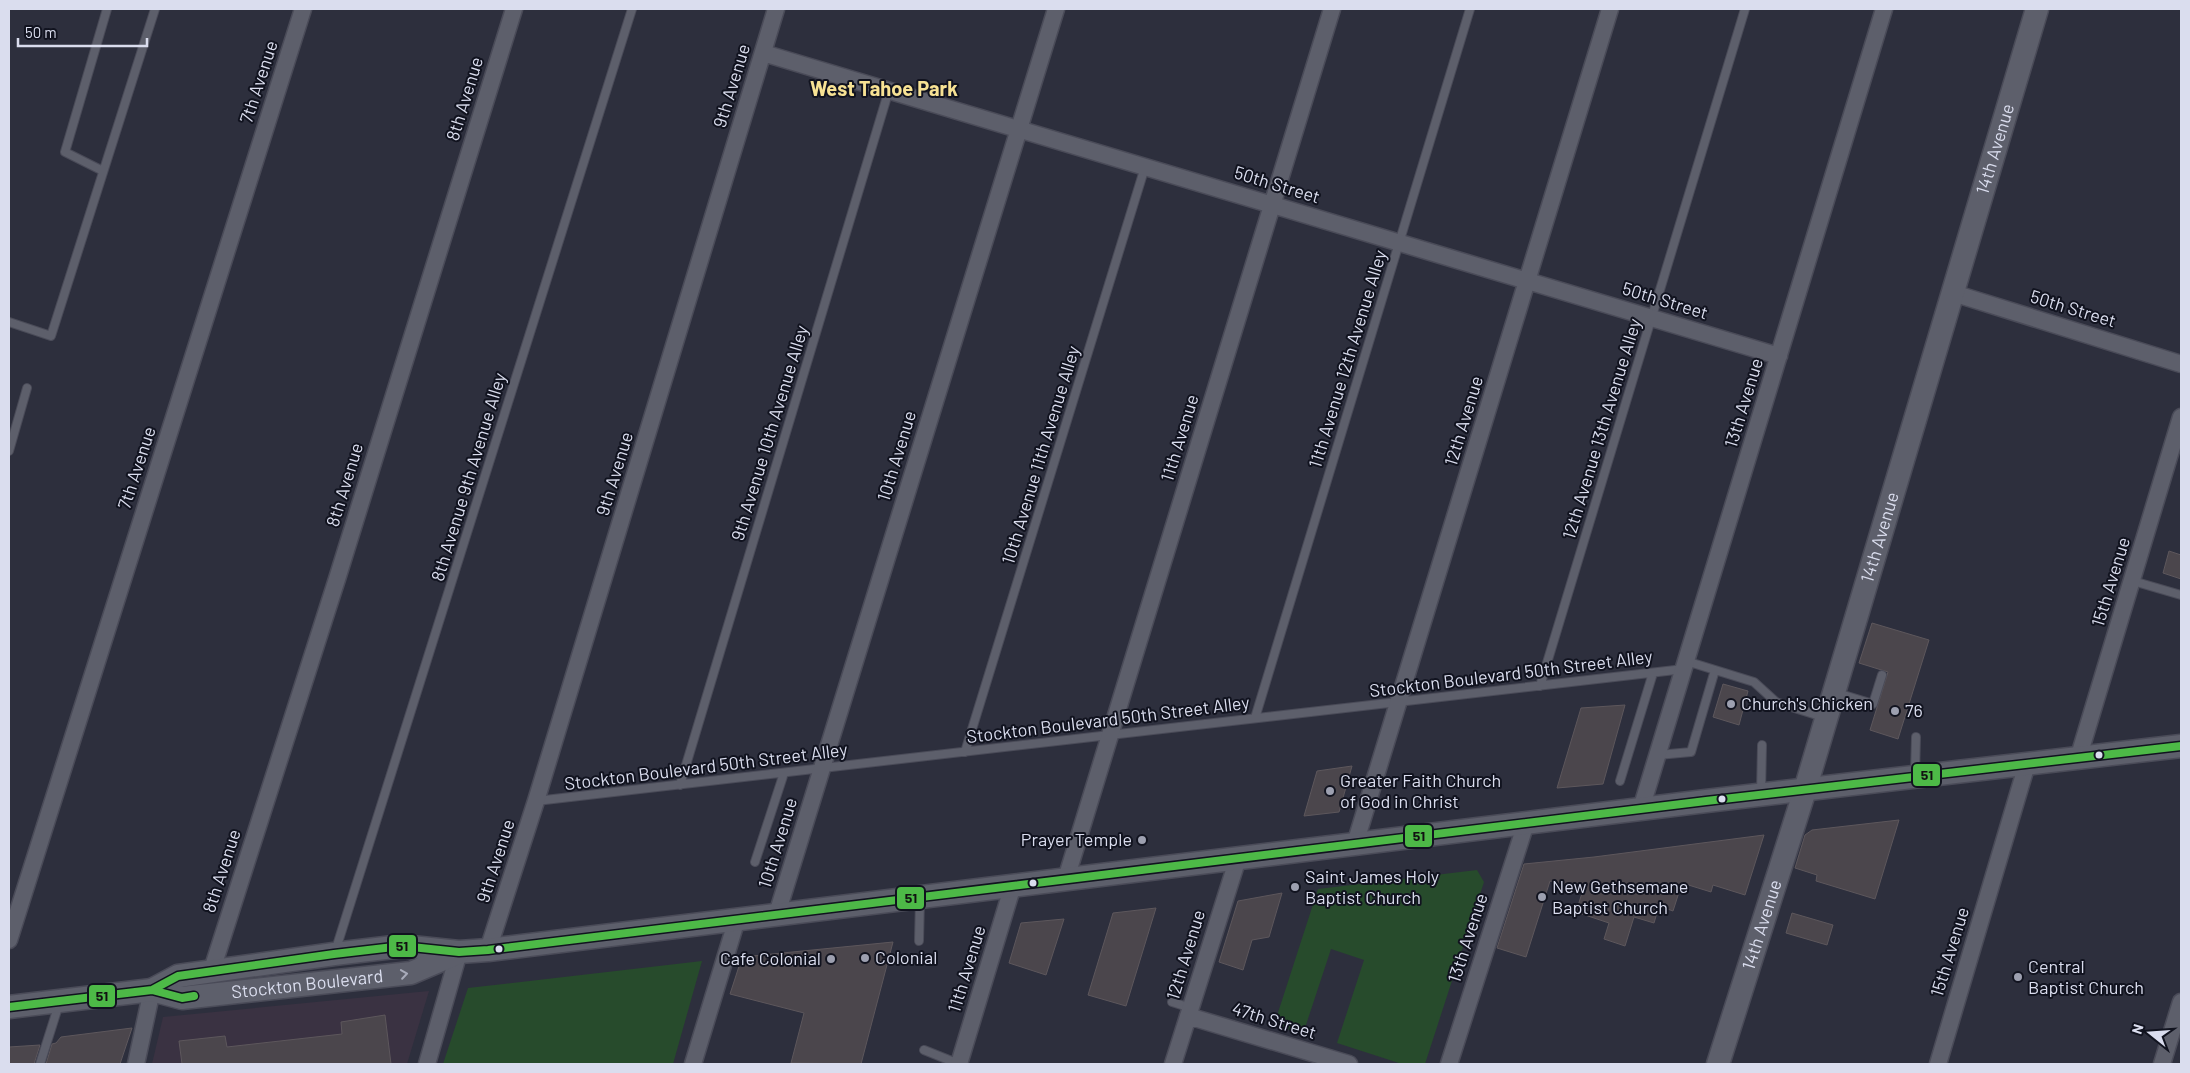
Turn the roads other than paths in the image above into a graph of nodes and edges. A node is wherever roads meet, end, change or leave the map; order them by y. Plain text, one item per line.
1 (107, 9) edge
2 (155, 9) edge
3 (303, 9) edge
4 (514, 9) edge
5 (632, 9) edge
6 (776, 9) edge
7 (1056, 9) edge
8 (1332, 9) edge
9 (1470, 9) edge
10 (1610, 9) edge
11 (1745, 9) edge
12 (1884, 9) edge
13 (2037, 9) edge
14 (763, 53) junction
15 (889, 90) junction
16 (1019, 129) junction
17 (1145, 167) junction
18 (103, 171) junction
19 (1272, 205) junction
20 (1399, 242) junction
21 (1527, 281) junction
22 (1953, 293) junction
23 (1652, 318) junction
24 (9, 322) edge
25 (1779, 356) junction
26 (2181, 364) edge
27 (27, 388) dead end
28 (2181, 417) edge
29 (2178, 441) edge
30 (10, 442) edge
31 (9, 452) edge
32 (2133, 581) junction
33 (2181, 595) edge
34 (1685, 665) junction
35 (1715, 670) junction
36 (1653, 673) junction
37 (1882, 675) dead end
38 (1540, 686) junction
39 (1834, 692) junction
40 (1399, 702) junction
41 (1255, 718) junction
42 (1826, 718) junction
43 (1110, 735) junction
44 (1916, 737) dead end
45 (1762, 744) dead end
46 (2181, 746) edge
47 (965, 752) junction
48 (1658, 755) junction
49 (2078, 758) junction
50 (2028, 764) junction
51 (822, 768) junction
52 (784, 773) junction
53 (1915, 777) junction
54 (1620, 781) dead end
55 (680, 785) junction
56 (1805, 790) junction
57 (1761, 795) junction
58 (536, 802) junction
59 (1641, 809) junction
60 (1526, 823) junction
61 (1355, 844) junction
62 (1238, 858) junction
63 (755, 862) dead end
64 (1066, 879) junction
65 (1013, 885) junction
66 (920, 897) junction
67 (777, 914) junction
68 (737, 919) junction
69 (9, 940) edge
70 (919, 941) dead end
71 (488, 950) junction
72 (460, 952) junction
73 (334, 954) junction
74 (211, 973) junction
75 (152, 990) junction
76 (60, 1001) junction
77 (1172, 1002) dead end
78 (2181, 1002) edge
79 (9, 1006) edge
80 (1189, 1012) junction
81 (924, 1050) dead end
82 (1312, 1059) edge
83 (40, 1064) edge
84 (136, 1064) edge
85 (427, 1064) edge
86 (693, 1064) edge
87 (959, 1064) edge
88 (1173, 1064) edge
89 (1349, 1064) edge
90 (1449, 1064) edge
91 (1718, 1064) edge
92 (1938, 1064) edge
93 (2162, 1064) edge

1 - 18 lane
2 - 18 lane
3 - 69 street, 7th Avenue
4 - 74 street, 8th Avenue
5 - 73 lane, 8th Avenue 9th Avenue Alley
6 - 14 street, 9th Avenue
7 - 16 street, 10th Avenue
8 - 19 street, 11th Avenue
9 - 20 lane, 11th Avenue 12th Avenue Alley
10 - 21 street, 12th Avenue
11 - 23 lane, 12th Avenue 13th Avenue Alley
12 - 25 street, 13th Avenue
13 - 22 main road, 14th Avenue
14 - 15 street, 50th Street
14 - 58 street, 9th Avenue
15 - 16 street, 50th Street
15 - 55 lane, 9th Avenue 10th Avenue Alley
16 - 17 street, 50th Street
16 - 51 street, 10th Avenue
17 - 19 street, 50th Street
17 - 47 lane, 10th Avenue 11th Avenue Alley
18 - 24 lane
19 - 20 street, 50th Street
19 - 43 street, 11th Avenue
20 - 21 street, 50th Street
20 - 41 lane, 11th Avenue 12th Avenue Alley
21 - 23 street, 50th Street
21 - 40 street, 12th Avenue
22 - 26 street, 50th Street
22 - 39 main road, 14th Avenue
23 - 25 street, 50th Street
23 - 38 lane, 12th Avenue 13th Avenue Alley
25 - 34 street, 13th Avenue
27 - 30 lane
28 - 29 street, 15th Avenue
29 - 32 street, 15th Avenue
30 - 31 lane
32 - 33 lane
32 - 49 street, 15th Avenue
34 - 35 lane
34 - 36 lane, Stockton Boulevard 50th Street Alley
34 - 48 street, 13th Avenue
35 - 42 lane
35 - 48 lane
36 - 38 lane, Stockton Boulevard 50th Street Alley
36 - 54 lane
37 - 39 lane
38 - 40 lane, Stockton Boulevard 50th Street Alley
39 - 42 main road, 14th Avenue
40 - 41 lane, Stockton Boulevard 50th Street Alley
40 - 61 street, 12th Avenue
41 - 43 lane, Stockton Boulevard 50th Street Alley
42 - 56 main road, 14th Avenue
43 - 47 lane, Stockton Boulevard 50th Street Alley
43 - 64 street, 11th Avenue
44 - 53 lane
45 - 57 lane
46 - 49 main road, Stockton Boulevard
47 - 51 lane, Stockton Boulevard 50th Street Alley
48 - 59 street, 13th Avenue
49 - 50 main road, Stockton Boulevard
50 - 53 main road, Stockton Boulevard
50 - 92 street, 15th Avenue
51 - 52 lane, Stockton Boulevard 50th Street Alley
51 - 67 street, 10th Avenue
52 - 55 lane, Stockton Boulevard 50th Street Alley
52 - 63 lane
53 - 56 main road, Stockton Boulevard
55 - 58 lane, Stockton Boulevard 50th Street Alley
56 - 57 main road, Stockton Boulevard
56 - 91 main road, 14th Avenue
57 - 59 main road, Stockton Boulevard
58 - 71 street, 9th Avenue
59 - 60 main road, Stockton Boulevard
60 - 61 main road, Stockton Boulevard
60 - 90 street, 13th Avenue
61 - 62 main road, Stockton Boulevard
62 - 64 main road, Stockton Boulevard
62 - 80 street, 12th Avenue
64 - 65 main road, Stockton Boulevard
65 - 66 main road, Stockton Boulevard
65 - 87 street, 11th Avenue
66 - 67 main road, Stockton Boulevard
66 - 70 lane
67 - 68 main road, Stockton Boulevard
68 - 71 main road, Stockton Boulevard
68 - 86 street
71 - 72 main road, Stockton Boulevard
72 - 73 main road, Stockton Boulevard
75 -> 72 main road, Stockton Boulevard
72 - 85 street
73 - 74 main road, Stockton Boulevard
74 - 75 main road, Stockton Boulevard
75 - 76 main road, Stockton Boulevard
75 - 84 street
76 - 79 main road, Stockton Boulevard
76 - 83 lane
77 - 80 lane
78 - 93 street
80 - 82 street, 47th Street
80 - 88 street, 12th Avenue
81 - 87 lane
82 - 89 street, 47th Street

